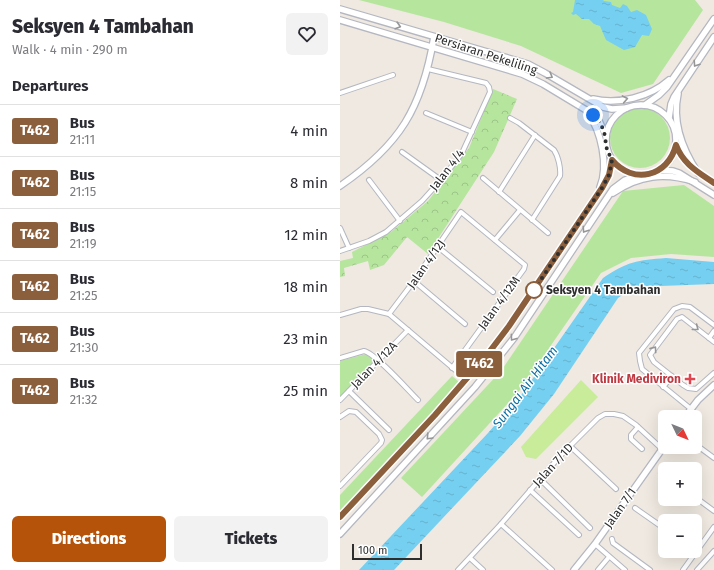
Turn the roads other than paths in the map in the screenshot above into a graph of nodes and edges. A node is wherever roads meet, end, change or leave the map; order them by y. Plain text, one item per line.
1 (340, 10) edge
2 (714, 19) edge
3 (340, 20) edge
4 (434, 37) junction
5 (714, 37) edge
6 (432, 48) junction
7 (428, 69) junction
8 (393, 74) dead end
9 (676, 74) junction
10 (678, 91) junction
11 (340, 93) edge
12 (587, 97) junction
13 (645, 105) junction
14 (627, 108) junction
15 (585, 109) junction
16 (426, 113) dead end
17 (510, 118) dead end
18 (669, 118) junction
19 (472, 132) junction
20 (535, 135) junction
21 (606, 136) junction
22 (676, 145) junction
23 (402, 152) dead end
24 (612, 160) junction
25 (658, 170) junction
26 (698, 173) junction
27 (640, 175) junction
28 (482, 178) dead end
29 (369, 180) dead end
30 (441, 180) junction
31 (694, 182) junction
32 (714, 183) edge
33 (340, 186) edge
34 (499, 192) junction
35 (714, 195) edge
36 (607, 198) junction
37 (593, 201) junction
38 (520, 210) junction
39 (461, 212) joint
40 (532, 220) junction
41 (400, 221) junction
42 (340, 228) edge
43 (548, 233) dead end
44 (495, 240) junction
45 (438, 247) junction
46 (349, 248) junction
47 (340, 251) edge
48 (414, 281) junction
49 (493, 292) dead end
50 (389, 314) junction
51 (340, 315) edge
52 (465, 324) dead end
53 (714, 325) edge
54 (408, 330) junction
55 (714, 331) edge
56 (708, 338) junction
57 (714, 342) edge
58 (340, 358) edge
59 (378, 361) junction
60 (452, 368) junction
61 (714, 373) edge
62 (672, 376) junction
63 (467, 380) junction
64 (714, 385) edge
65 (663, 386) junction
66 (349, 391) junction
67 (340, 400) edge
68 (418, 400) dead end
69 (691, 409) joint
70 (340, 418) edge
71 (638, 427) junction
72 (389, 430) dead end
73 (658, 442) edge
74 (570, 446) junction
75 (642, 449) dead end
76 (702, 449) edge
77 (659, 454) edge
78 (714, 458) edge
79 (540, 479) junction
80 (340, 486) edge
81 (616, 489) dead end
82 (530, 490) junction
83 (702, 502) edge
84 (635, 508) dead end
85 (714, 511) edge
86 (342, 515) edge
87 (501, 524) junction
88 (658, 524) edge
89 (714, 527) edge
90 (590, 528) dead end
91 (340, 534) edge
92 (579, 535) dead end
93 (612, 538) dead end
94 (702, 543) edge
95 (595, 544) junction
96 (714, 551) edge
97 (609, 557) junction
98 (470, 558) junction
99 (691, 558) edge
100 (458, 570) edge
101 (483, 570) edge
102 (552, 570) edge
103 (574, 570) edge
104 (598, 570) edge
105 (625, 570) edge
106 (650, 570) edge
107 (683, 570) edge
108 (697, 570) edge

1 -> 4 main road, Persiaran Pekeliling
2 - 9 main road
3 - 6 main road, Persiaran Pekeliling
4 - 6 main road
4 -> 12 main road, Persiaran Pekeliling
5 -> 10 main road
6 - 7 main road
6 - 15 main road, Persiaran Pekeliling
7 - 19 street, Jalan 4/4
7 - 33 main road
8 - 11 street
12 -> 9 main road
9 - 13 main road
10 - 18 main road
10 - 26 main road
12 - 14 main road, Persiaran Pekeliling
13 - 14 main road
13 - 18 main road
14 - 21 main road
15 - 21 main road, Persiaran Pekeliling
15 - 37 main road
16 - 19 street
17 - 20 street
18 - 22 main road
19 - 30 street, Jalan 4/4
20 - 34 street
20 - 40 street
21 - 24 main road
22 - 25 main road
22 - 26 main road
23 - 30 street
24 - 27 main road
24 - 37 main road
25 - 27 main road
25 - 31 main road
26 - 32 main road
27 - 36 main road
28 - 34 street
29 - 41 street
30 - 41 street, Jalan 4/4
31 - 35 main road
31 - 36 main road
34 - 38 street
36 -> 91 main road
37 - 63 main road
38 - 40 street
38 - 44 street
39 - 44 street, Jalan 4/12M
39 - 45 street, Jalan 4/12J
40 - 43 street
41 - 46 street, Jalan 4/4
42 - 46 street
44 - 60 street, Jalan 4/12M
45 - 48 street, Jalan 4/12J
45 - 49 street
46 - 47 street, Jalan 4/4
48 - 50 street, Jalan 4/12J
48 - 52 street
50 - 51 street
50 - 54 street
53 - 65 street
54 - 59 street, Jalan 4/12A
54 - 60 street
55 - 56 street
56 - 57 street
62 -> 56 street
58 - 59 street
59 - 66 street, Jalan 4/12A
59 - 68 street
60 - 63 street
61 - 62 street
62 - 65 street
63 - 86 main road
64 - 69 main road
65 - 69 street
66 - 67 street, Jalan 4/12A
66 - 72 street
70 - 80 street
71 - 73 street, Jalan 7/1D
71 - 74 street, Jalan 7/1D
71 - 75 street
74 - 79 street, Jalan 7/1D
74 - 81 street
76 - 78 street
77 - 95 main road, Jalan 7/1
79 - 82 street, Jalan 7/1D
79 - 90 street
82 - 87 street, Jalan 7/1D
82 - 92 street
83 - 85 street
84 - 88 street
87 - 98 street, Jalan 7/1D
87 - 102 street
89 - 94 street
93 - 106 street
95 - 97 street
95 - 103 main road, Jalan 7/1
96 - 108 street
97 - 104 street
97 - 105 street
98 - 100 street, Jalan 7/1D
98 - 101 street
99 - 107 street

